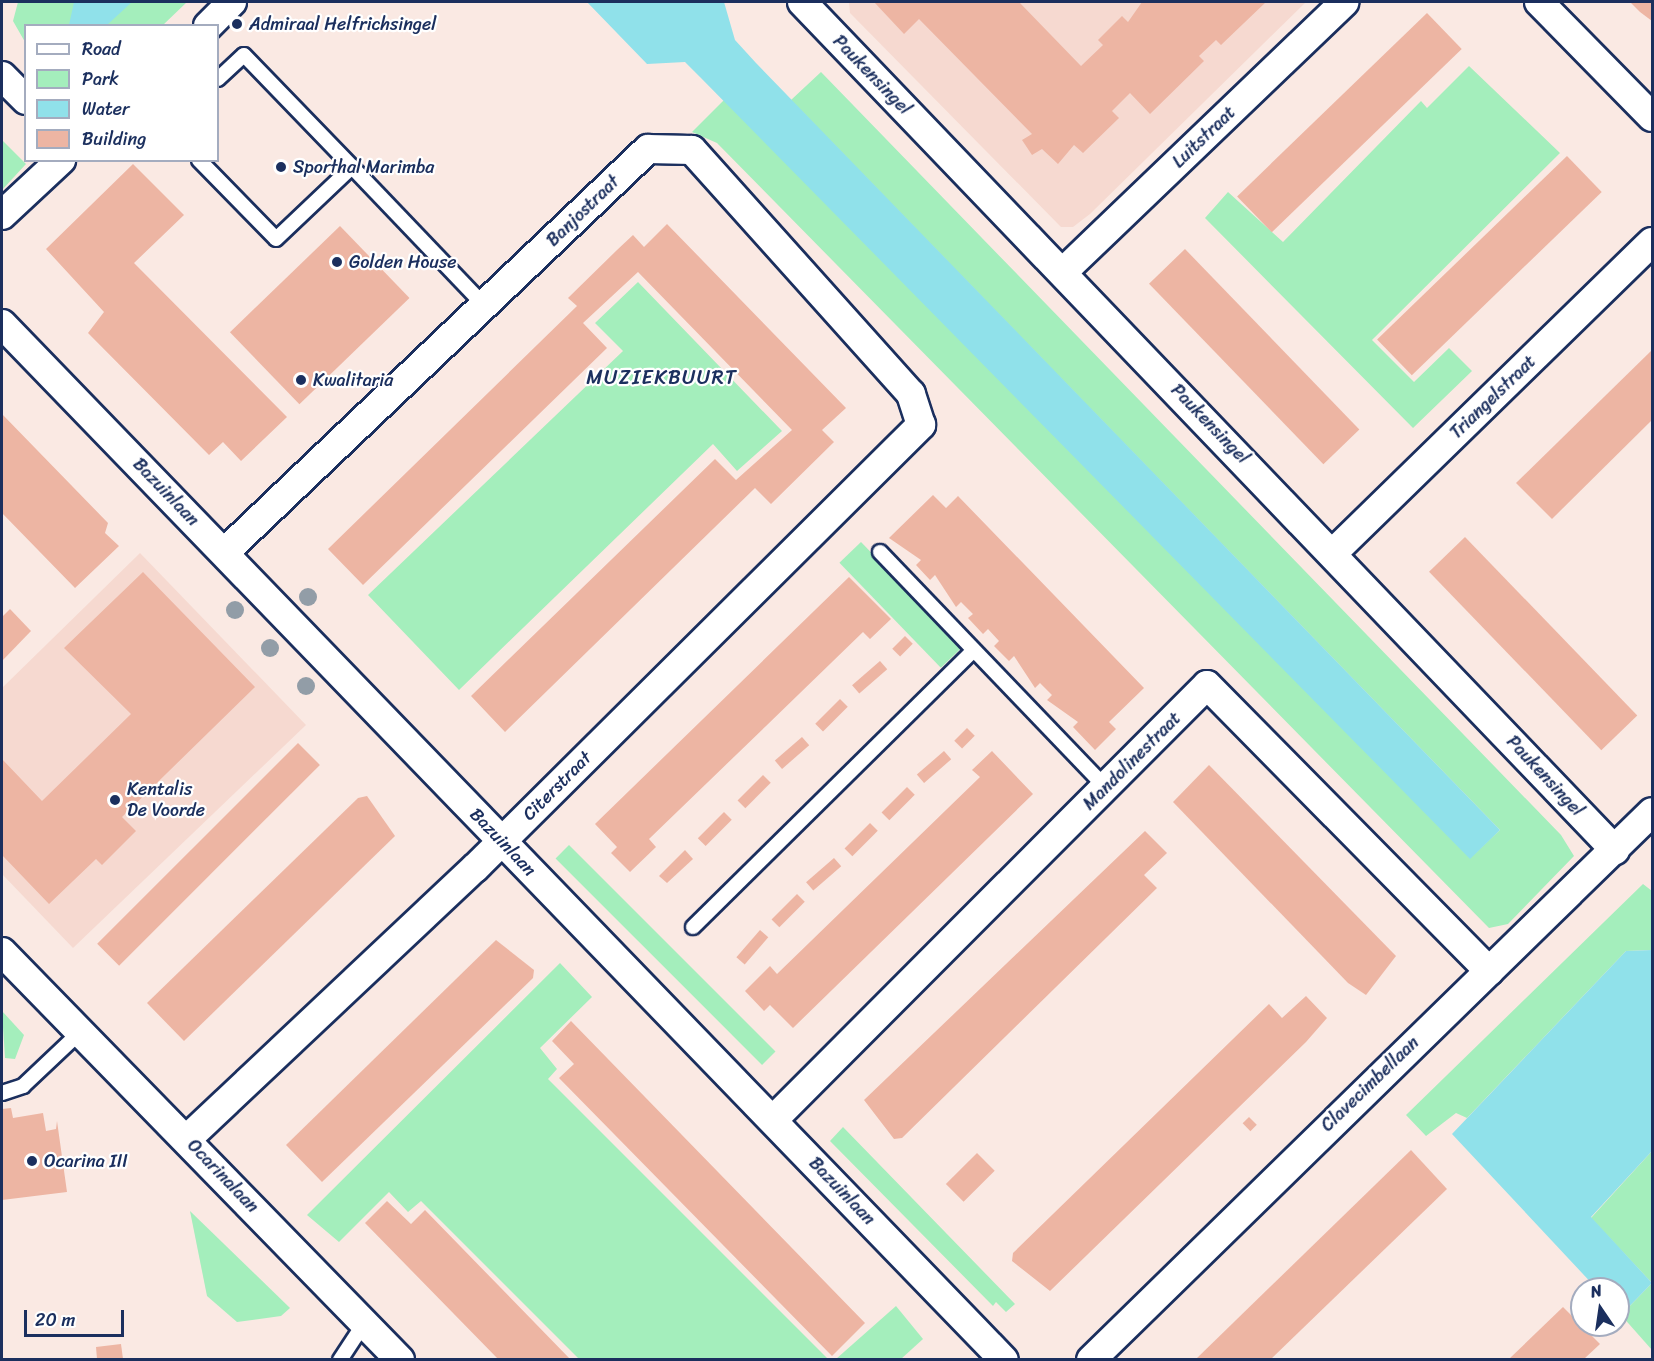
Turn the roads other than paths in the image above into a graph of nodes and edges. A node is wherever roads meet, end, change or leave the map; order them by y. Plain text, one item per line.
1 (232, 2) edge
2 (802, 2) edge
3 (1345, 2) edge
4 (1539, 2) edge
5 (210, 24) edge
6 (2, 76) edge
7 (219, 78) edge
8 (24, 98) edge
9 (1653, 117) edge
10 (60, 162) edge
11 (201, 162) edge
12 (352, 167) junction
13 (2, 215) edge
14 (1653, 242) edge
15 (1063, 272) junction
16 (484, 305) junction
17 (2, 324) edge
18 (921, 425) joint
19 (225, 552) junction
20 (880, 552) dead end
21 (1334, 552) junction
22 (973, 651) junction
23 (1105, 788) junction
24 (1653, 812) edge
25 (501, 841) junction
26 (1615, 850) junction
27 (693, 927) dead end
28 (2, 952) edge
29 (1489, 971) junction
30 (79, 1033) junction
31 (2, 1093) edge
32 (773, 1120) junction
33 (186, 1139) junction
34 (365, 1322) junction
35 (340, 1359) edge
36 (400, 1359) edge
37 (1004, 1359) edge
38 (1091, 1359) edge

1 - 5 street
2 - 15 street, Paukensingel
3 - 15 street, Luitstraat
4 - 9 street
6 - 8 street
7 - 12 lane
10 - 13 street
11 - 12 lane
12 - 16 lane
14 - 21 street, Triangelstraat
15 - 21 street, Paukensingel
16 - 18 street, Banjostraat
16 - 19 street, Banjostraat
17 - 19 street, Bazuinlaan
18 - 25 street, Citerstraat
19 - 25 street, Bazuinlaan
20 - 22 lane
21 - 26 street, Paukensingel
22 - 23 lane
22 - 27 lane
23 - 29 street, Mandolinestraat
23 - 32 street, Mandolinestraat
24 - 26 street, Clavecimbellaan
25 - 32 street, Bazuinlaan
25 - 33 street, Citerstraat
26 - 29 street, Clavecimbellaan
28 - 30 street, Ocarinalaan
29 - 38 street, Clavecimbellaan
30 - 31 lane
30 - 33 street, Ocarinalaan
32 - 37 street, Bazuinlaan
33 - 34 street, Ocarinalaan
34 - 35 lane
34 - 36 street, Ocarinalaan

